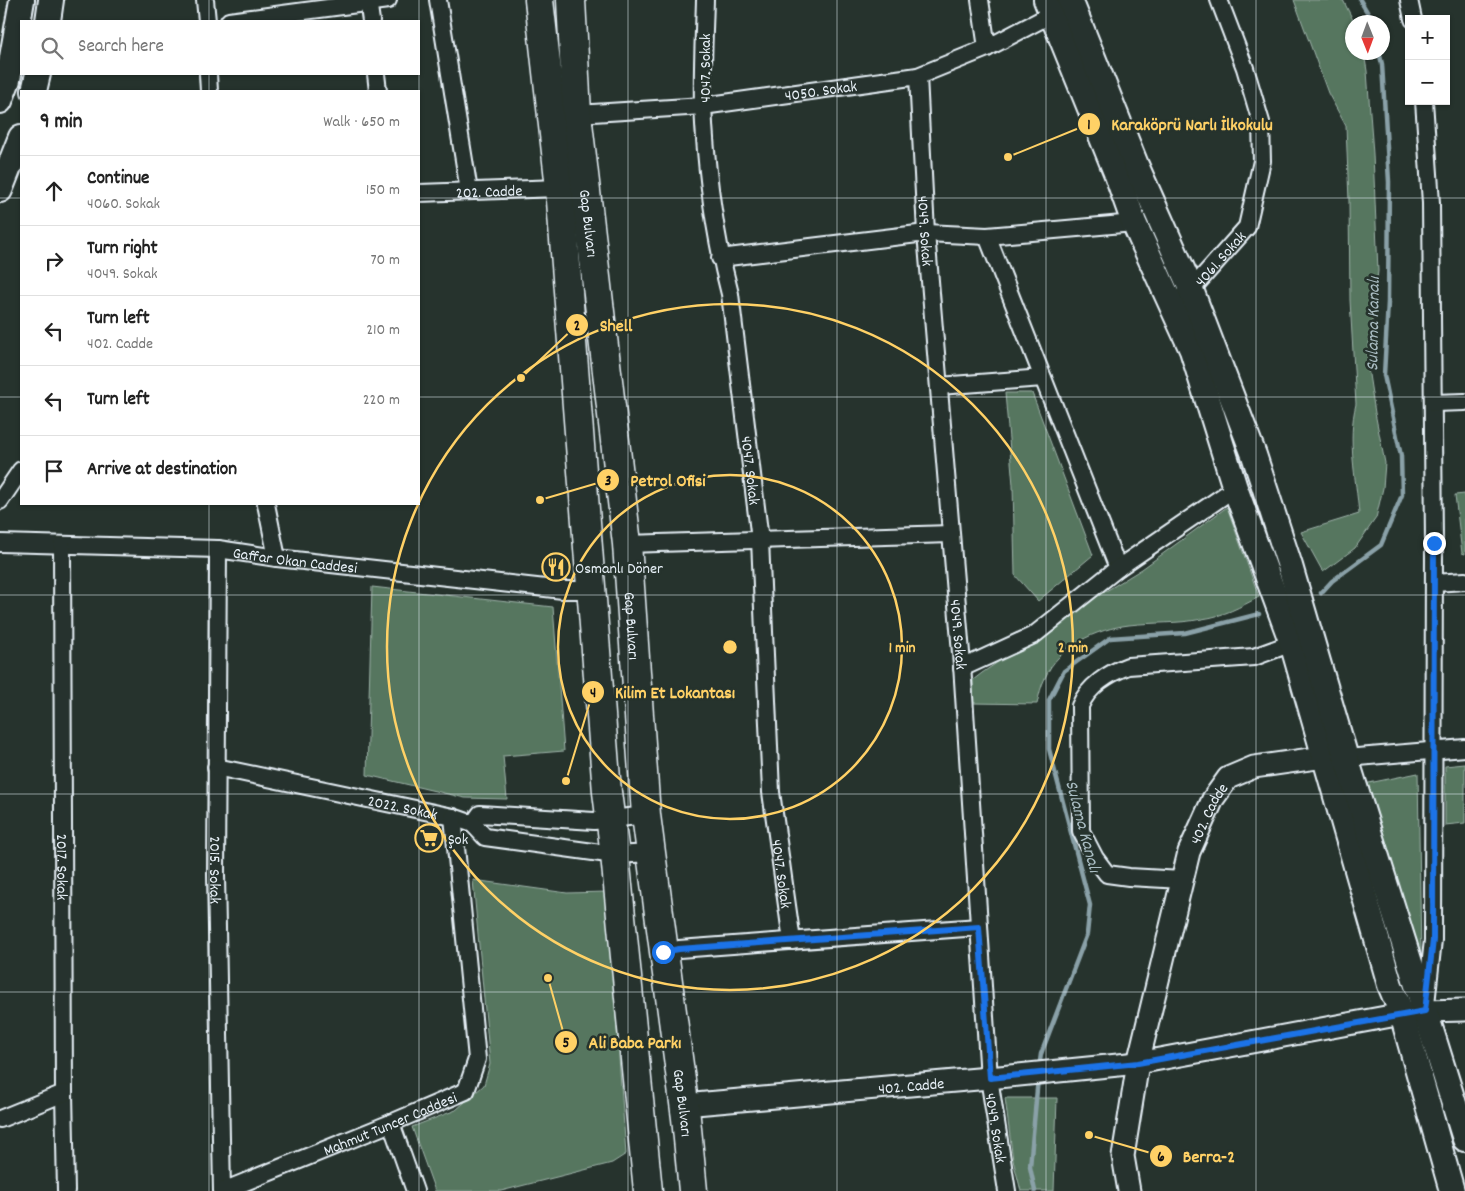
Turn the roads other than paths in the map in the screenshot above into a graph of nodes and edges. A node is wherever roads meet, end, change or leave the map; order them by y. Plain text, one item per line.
1 (22, 0) edge
2 (51, 0) edge
3 (205, 0) edge
4 (388, 0) edge
5 (438, 0) edge
6 (539, 0) edge
7 (571, 0) edge
8 (705, 0) edge
9 (980, 0) edge
10 (1219, 0) edge
11 (1409, 0) edge
12 (368, 2) edge
13 (1056, 5) edge
14 (1412, 15) edge
15 (48, 20) edge
16 (206, 20) edge
17 (236, 20) edge
18 (371, 20) edge
19 (986, 48) junction
20 (38, 75) edge
21 (208, 75) edge
22 (376, 75) edge
23 (918, 76) junction
24 (34, 90) edge
25 (209, 90) edge
26 (378, 90) edge
27 (0, 101) edge
28 (1424, 105) edge
29 (703, 106) junction
30 (577, 114) junction
31 (20, 140) edge
32 (560, 188) junction
33 (0, 190) edge
34 (468, 191) junction
35 (420, 193) edge
36 (1134, 223) junction
37 (926, 233) junction
38 (987, 236) junction
39 (720, 258) junction
40 (1191, 290) junction
41 (1171, 305) junction
42 (1043, 378) junction
43 (939, 386) junction
44 (1465, 402) edge
45 (1433, 403) junction
46 (20, 472) edge
47 (1235, 488) junction
48 (0, 502) edge
49 (266, 505) edge
50 (951, 534) junction
51 (760, 540) junction
52 (0, 543) edge
53 (627, 544) junction
54 (62, 545) junction
55 (218, 549) junction
56 (277, 558) junction
57 (1118, 568) junction
58 (1465, 581) edge
59 (1434, 583) junction
60 (591, 590) junction
61 (1292, 643) junction
62 (962, 668) junction
63 (1465, 748) edge
64 (1433, 750) junction
65 (1335, 757) junction
66 (216, 767) junction
67 (646, 815) junction
68 (453, 816) junction
69 (610, 820) junction
70 (472, 824) junction
71 (651, 853) junction
72 (614, 855) junction
73 (1182, 880) junction
74 (979, 927) junction
75 (792, 941) junction
76 (663, 952) junction
77 (1465, 1010) edge
78 (1425, 1011) junction
79 (1402, 1014) junction
80 (1138, 1063) junction
81 (990, 1078) junction
82 (64, 1093) junction
83 (684, 1105) junction
84 (0, 1119) edge
85 (391, 1123) junction
86 (1465, 1139) edge
87 (66, 1191) edge
88 (222, 1191) edge
89 (415, 1191) edge
90 (648, 1191) edge
91 (693, 1191) edge
92 (1007, 1191) edge
93 (1129, 1191) edge
94 (1452, 1191) edge

1 - 27 main road
2 - 15 main road
3 - 16 street
4 - 12 street
5 - 34 street
6 - 32 highway, Gap Bulvarı
7 - 30 highway, Gap Bulvarı
8 - 29 street, 4047. Sokak
9 - 19 street
10 - 40 street, 4061. Sokak
11 - 14 street
12 - 17 street
12 - 18 street
13 - 19 street, 4050. Sokak
13 - 36 main road
13 - 40 main road
19 - 23 street, 4050. Sokak
20 - 24 main road
21 - 25 street
22 - 26 street
23 - 29 street, 4050. Sokak
23 - 37 street, 4049. Sokak
28 - 45 street
29 - 30 street, 4050. Sokak
29 - 39 street, 4047. Sokak
30 - 53 highway, Gap Bulvarı
31 - 33 main road
32 - 34 street, 202. Cadde
32 - 60 highway, Gap Bulvarı
34 - 35 street, 202. Cadde
36 - 38 street
36 - 41 main road
37 - 38 street
37 - 39 street
37 - 43 street, 4049. Sokak
38 - 42 street
39 - 51 street, 4047. Sokak
40 - 41 street, 4061. Sokak
40 - 65 main road
41 - 47 main road
42 - 43 street
42 - 57 street
43 - 50 street, 4049. Sokak
44 - 45 street
45 - 59 street
46 - 48 street
47 - 57 street
47 - 61 main road
49 - 56 street
50 - 51 street
50 - 62 street, 4049. Sokak
51 - 53 street
51 - 75 street, 4047. Sokak
52 - 54 street, Gaffar Okan Caddesi
53 - 67 highway, Gap Bulvarı
54 - 55 street, Gaffar Okan Caddesi
54 - 82 street, 2017. Sokak
55 - 56 street, Gaffar Okan Caddesi
55 - 66 street, 2015. Sokak
56 - 60 street, Gaffar Okan Caddesi
57 - 62 street
58 - 59 street
59 - 64 street
60 - 69 highway, Gap Bulvarı
61 - 65 main road
61 - 73 street
62 - 74 street, 4049. Sokak
63 - 64 street
64 - 65 street
64 - 78 street
65 - 73 street, 402. Cadde
65 - 78 main road
65 - 79 main road
66 - 68 street, 2022. Sokak
66 - 88 street, 2015. Sokak
67 - 69 street
67 - 71 highway, Gap Bulvarı
68 - 70 street, 2022. Sokak
68 - 85 street, Mahmut Tuncer Caddesi
69 - 70 street
69 - 72 highway, Gap Bulvarı
70 - 72 street, 2022. Sokak
71 - 72 street, 2022. Sokak
71 - 76 highway, Gap Bulvarı
72 - 90 highway, Gap Bulvarı
73 - 80 street, 402. Cadde
74 - 75 street
74 - 81 street, 4049. Sokak
75 - 76 street
76 - 83 highway, Gap Bulvarı
77 - 78 street, 402. Cadde
78 - 79 street, 402. Cadde
78 - 86 main road
79 - 80 street, 402. Cadde
79 - 94 main road
80 - 81 street, 402. Cadde
80 - 93 street, 402. Cadde
81 - 83 street, 402. Cadde
81 - 92 street, 4049. Sokak
82 - 84 street
82 - 87 street, 2017. Sokak
83 - 91 highway, Gap Bulvarı
85 - 88 street, Mahmut Tuncer Caddesi
85 - 89 street

